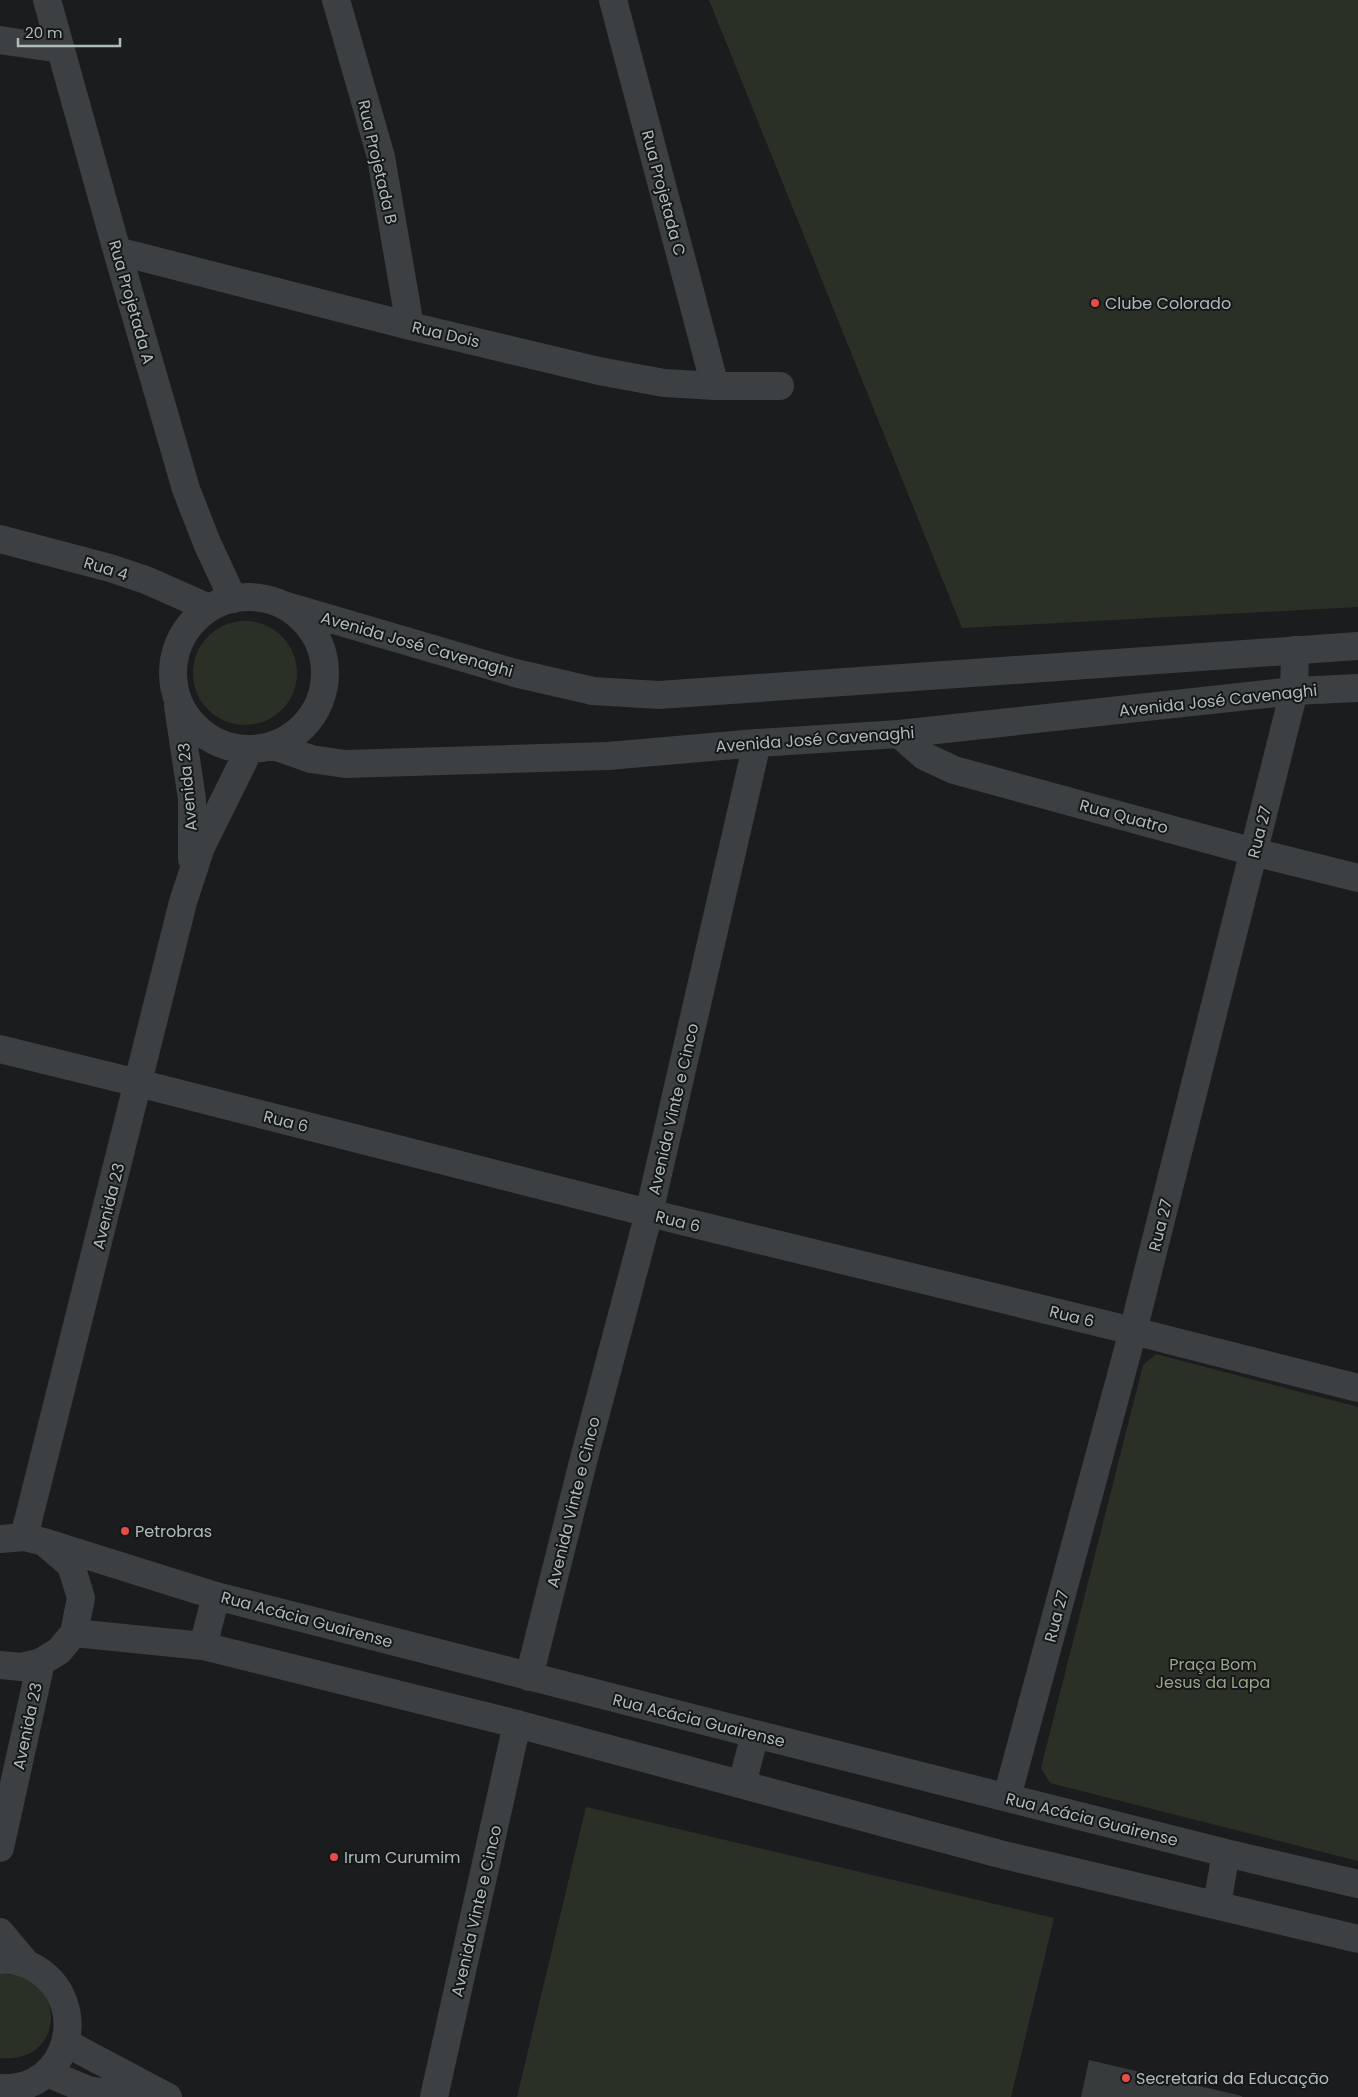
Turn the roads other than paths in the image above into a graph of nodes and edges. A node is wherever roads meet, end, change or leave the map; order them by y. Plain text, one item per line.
1 (47, 0) edge
2 (336, 0) edge
3 (614, 0) edge
4 (0, 40) edge
5 (61, 49) junction
6 (117, 252) junction
7 (410, 326) junction
8 (715, 386) junction
9 (780, 386) dead end
10 (0, 539) edge
11 (221, 603) junction
12 (284, 605) junction
13 (1358, 646) edge
14 (1296, 650) junction
15 (1358, 688) edge
16 (1294, 691) junction
17 (177, 699) junction
18 (899, 734) junction
19 (757, 743) junction
20 (261, 748) junction
21 (1254, 852) junction
22 (192, 876) junction
23 (1358, 878) edge
24 (0, 1049) edge
25 (138, 1083) junction
26 (649, 1213) junction
27 (1133, 1331) junction
28 (1358, 1388) edge
29 (23, 1539) edge
30 (216, 1596) junction
31 (74, 1633) junction
32 (203, 1646) junction
33 (41, 1662) junction
34 (0, 1665) edge
35 (529, 1677) junction
36 (517, 1724) junction
37 (755, 1734) junction
38 (742, 1784) junction
39 (1008, 1797) junction
40 (0, 1848) edge
41 (1226, 1853) junction
42 (1358, 1884) edge
43 (1217, 1904) junction
44 (0, 1932) edge
45 (1358, 1939) edge
46 (13, 1962) edge
47 (66, 2043) junction
48 (38, 2084) edge
49 (0, 2088) edge
50 (136, 2097) edge
51 (168, 2097) edge
52 (434, 2097) edge

1 - 5 street, Rua Projetada A
2 - 7 street, Rua Projetada B
3 - 8 street, Rua Projetada C
4 - 5 street
5 - 6 street, Rua Projetada A
6 - 7 street, Rua Dois
6 - 11 street, Rua Projetada A
7 - 8 street, Rua Dois
8 - 9 street, Rua Dois
10 - 11 street, Rua 4
11 - 12 street
11 - 17 street
12 - 14 street, Avenida José Cavenaghi
12 - 20 street
13 - 14 street, Avenida José Cavenaghi
14 - 16 street, Rua 27
15 - 16 street, Avenida José Cavenaghi
16 - 18 street, Avenida José Cavenaghi
16 - 21 street, Rua 27
17 - 20 street
17 - 22 street, Avenida 23
18 - 19 street, Avenida José Cavenaghi
18 - 21 street, Rua Quatro
19 - 20 street, Avenida José Cavenaghi
19 - 26 street, Avenida Vinte e Cinco
20 - 22 street, Avenida 23
21 - 23 street, Rua Quatro
21 - 27 street, Rua 27
22 - 25 street, Avenida 23
24 - 25 street, Rua 6
25 - 26 street, Rua 6
25 - 29 street, Avenida 23
26 - 27 street, Rua 6
26 - 35 street, Avenida Vinte e Cinco
27 - 28 street, Rua 6
27 - 39 street, Rua 27
29 - 30 street, Rua Acácia Guairense
29 - 31 street
30 - 32 street
30 - 35 street, Rua Acácia Guairense
31 - 32 street
31 - 33 street
32 - 36 street
33 - 34 street
33 - 40 street, Avenida 23
35 - 37 street, Rua Acácia Guairense
36 - 38 street
36 - 52 street, Avenida Vinte e Cinco
37 - 38 street
37 - 39 street, Rua Acácia Guairense
38 - 43 street
39 - 41 street, Rua Acácia Guairense
41 - 42 street, Rua Acácia Guairense
41 - 43 street
43 - 45 street
44 - 46 street
46 - 47 street
47 - 48 street
47 - 51 street
48 - 49 street
48 - 50 street

